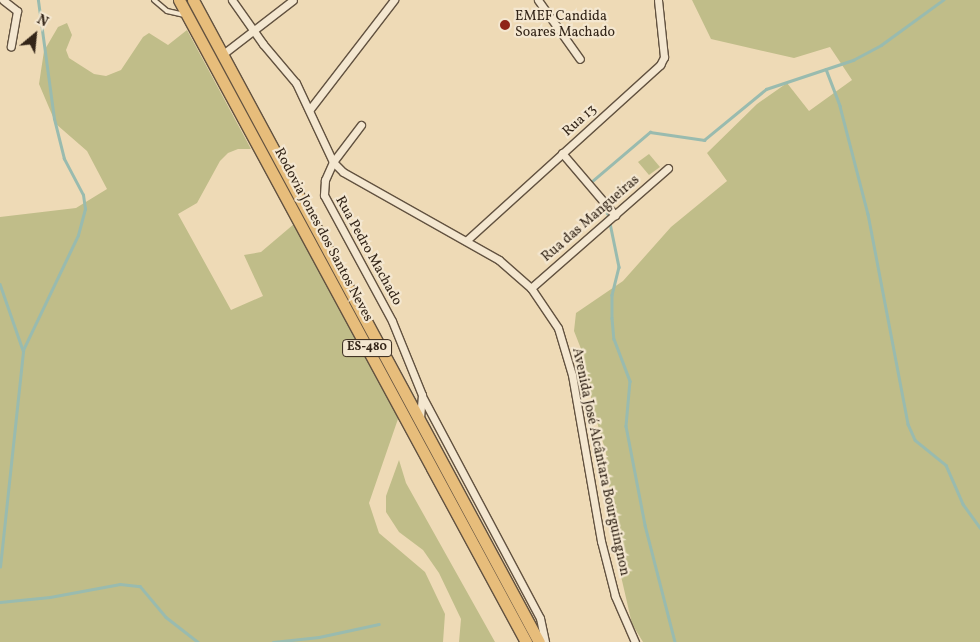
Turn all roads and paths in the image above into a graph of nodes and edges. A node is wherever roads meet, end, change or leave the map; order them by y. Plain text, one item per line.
1 (4, 0) edge
2 (154, 0) edge
3 (179, 0) edge
4 (193, 0) edge
5 (232, 0) edge
6 (293, 0) edge
7 (394, 0) edge
8 (658, 0) edge
9 (542, 2) edge
10 (200, 13) junction
11 (187, 15) junction
12 (252, 29) junction
13 (11, 46) dead end
14 (223, 54) junction
15 (580, 59) dead end
16 (310, 109) junction
17 (361, 125) dead end
18 (562, 154) junction
19 (333, 162) junction
20 (668, 168) dead end
21 (615, 215) junction
22 (467, 240) junction
23 (531, 288) junction
24 (422, 395) junction
25 (420, 420) junction
26 (526, 642) edge
27 (539, 642) edge
28 (545, 642) edge
29 (635, 642) edge

1 - 13 street
2 - 11 lane
3 - 11 main road, Rodovia Jones dos Santos Neves / ES-480
4 - 10 main road, Rodovia Jones dos Santos Neves / ES-480
5 - 12 street
6 - 12 street
7 - 16 street
8 - 18 street, Rua 13
9 - 15 street
10 - 11 lane
10 - 14 main road, Rodovia Jones dos Santos Neves / ES-480
11 - 26 main road, Rodovia Jones dos Santos Neves / ES-480
12 - 14 street
12 - 16 street
14 - 25 main road, Rodovia Jones dos Santos Neves / ES-480
16 - 19 street
17 - 19 street, Rua Pedro Machado
18 - 21 street
18 - 22 street, Rua 13
19 - 22 street, Avenida José Alcântara Bourguingnon
19 - 24 street, Rua Pedro Machado
20 - 21 street, Rua das Mangueiras
21 - 23 street, Rua das Mangueiras
22 - 23 street, Avenida José Alcântara Bourguingnon
23 - 29 street, Avenida José Alcântara Bourguingnon
24 - 25 street, Rua Pedro Machado
24 - 28 street, Rua Pedro Machado
25 - 27 main road, Rodovia Jones dos Santos Neves / ES-480

